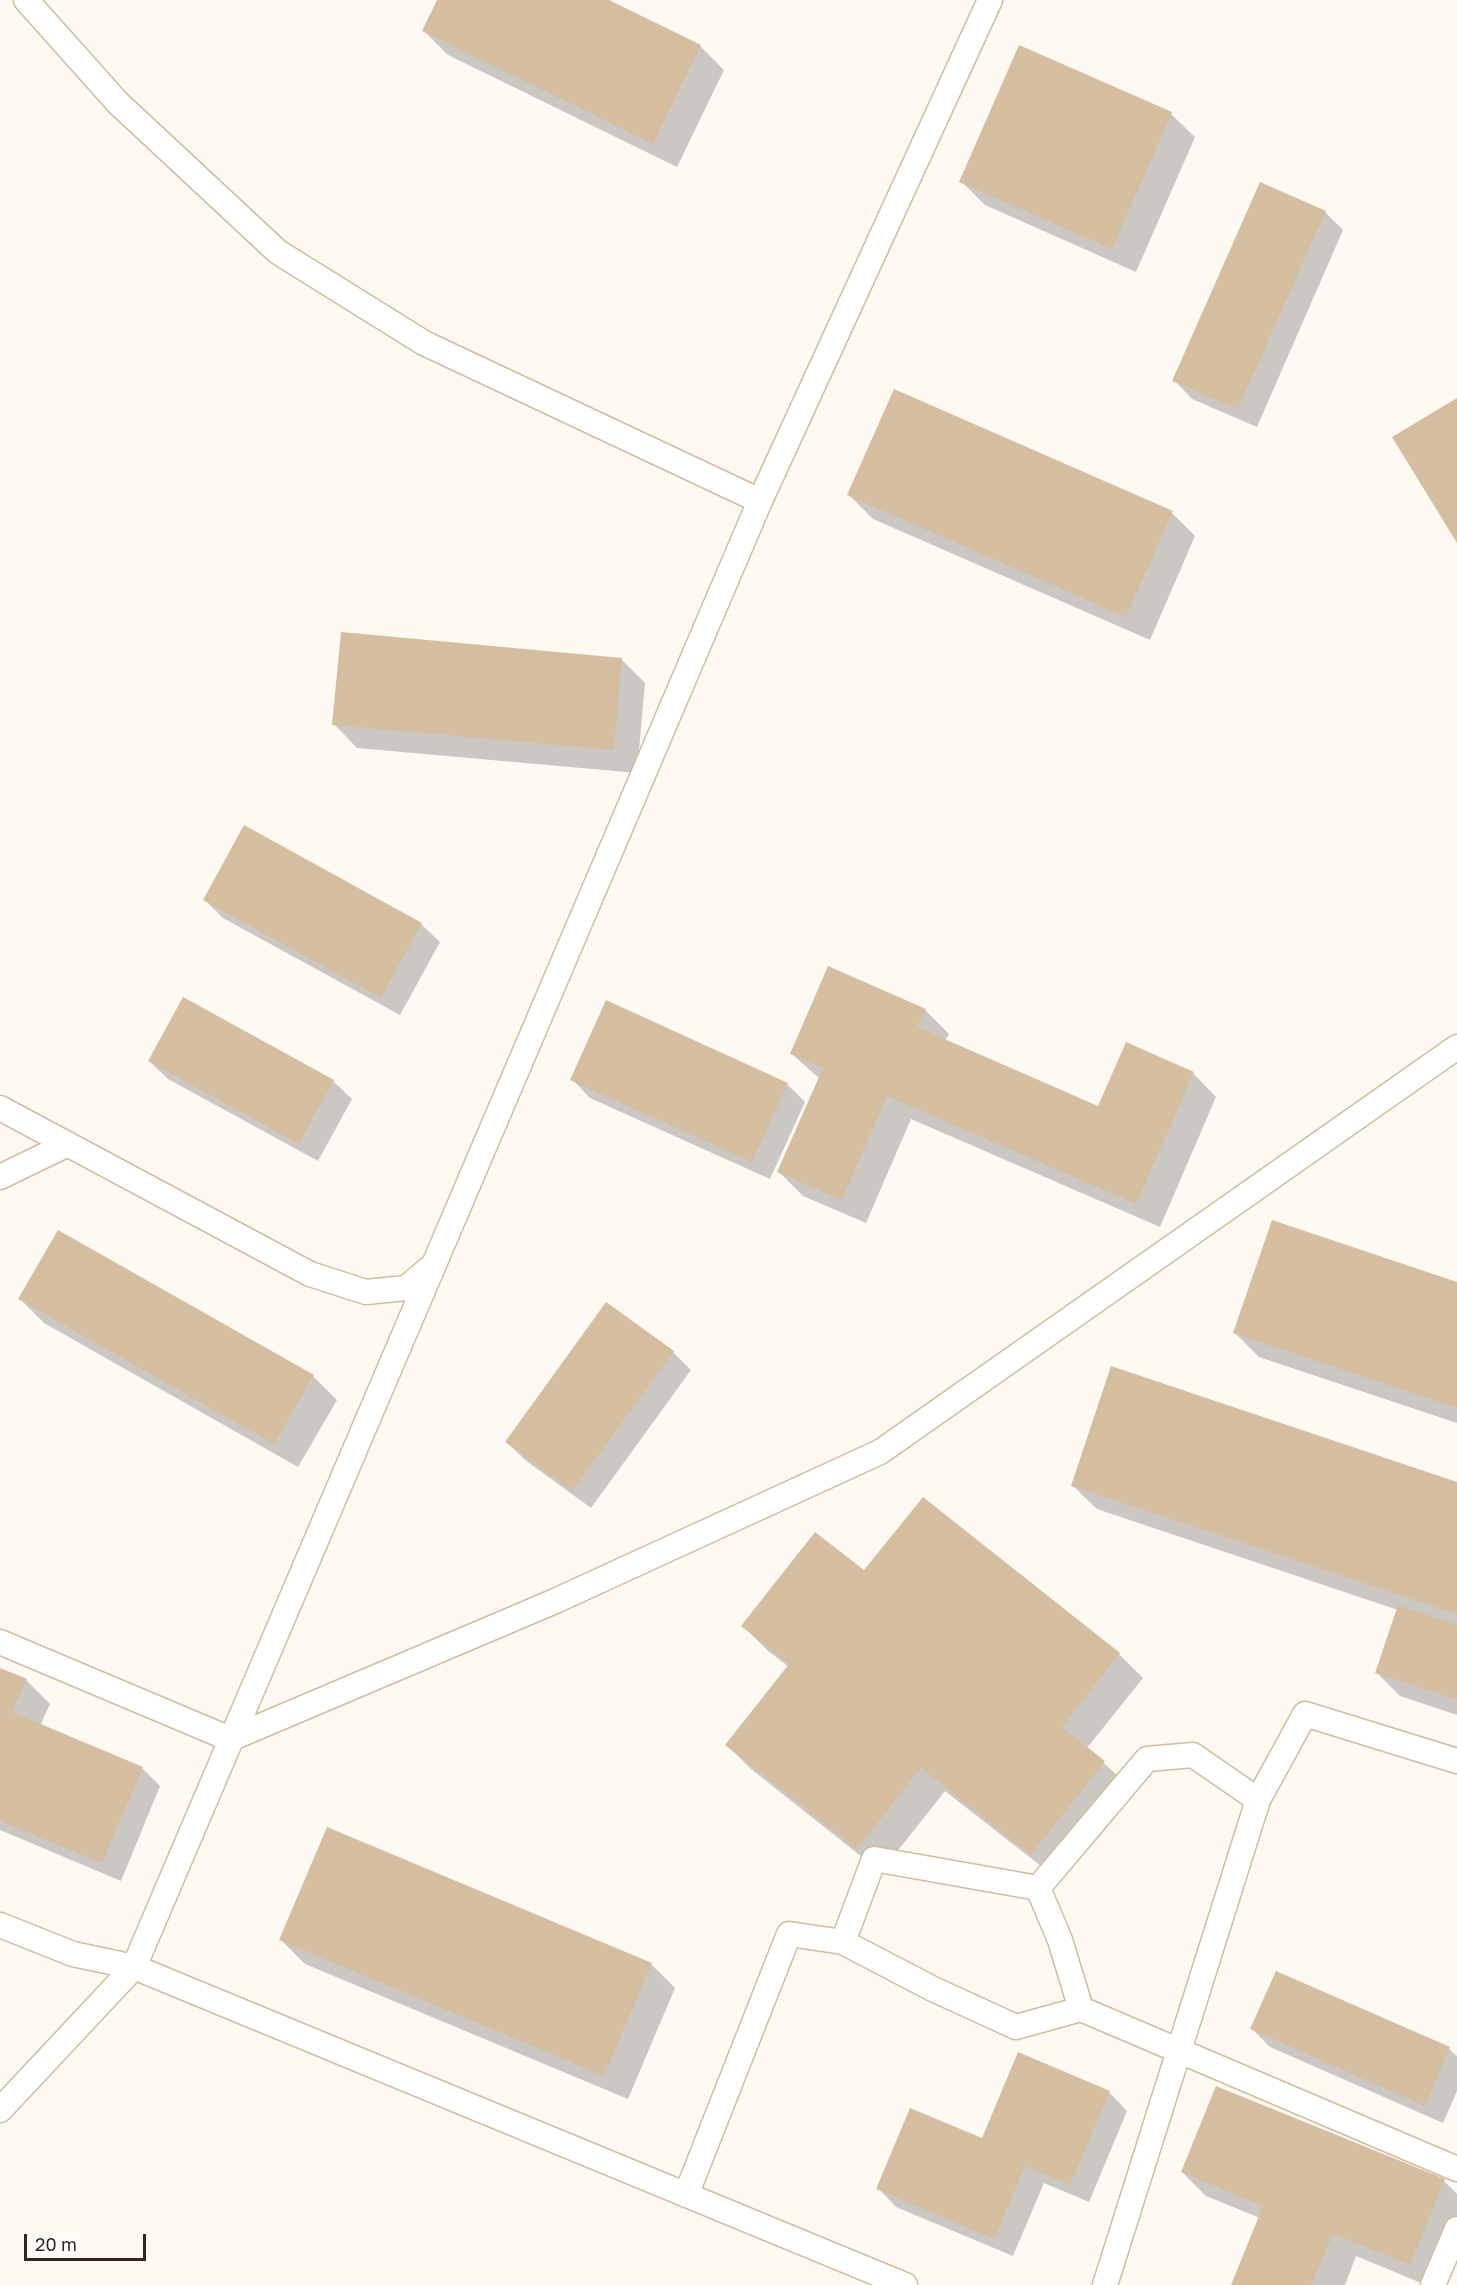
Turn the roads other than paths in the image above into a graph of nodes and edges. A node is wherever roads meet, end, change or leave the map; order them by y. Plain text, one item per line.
1 (26, 0) edge
2 (990, 0) edge
3 (760, 501) junction
4 (1457, 1047) edge
5 (0, 1108) edge
6 (68, 1144) junction
7 (0, 1177) edge
8 (435, 1264) junction
9 (0, 1642) edge
10 (230, 1739) junction
11 (1457, 1761) edge
12 (1258, 1800) junction
13 (1038, 1888) junction
14 (0, 1925) edge
15 (843, 1942) junction
16 (134, 1967) junction
17 (1081, 2009) junction
18 (1180, 2051) junction
19 (0, 2110) edge
20 (1457, 2169) edge
21 (686, 2195) junction
22 (1457, 2229) edge
23 (904, 2285) edge
24 (1105, 2285) edge
25 (1433, 2285) edge

1 - 3 lane
2 - 3 lane
3 - 8 lane
4 - 10 lane
5 - 6 lane
6 - 7 lane
6 - 8 lane
8 - 10 lane
9 - 10 lane
10 - 16 lane
11 - 12 lane
12 - 13 lane
12 - 18 lane
13 - 15 lane
13 - 17 lane
14 - 16 lane
15 - 17 lane
15 - 21 lane
16 - 19 lane
16 - 21 lane
17 - 18 lane
18 - 20 lane
18 - 24 lane
21 - 23 lane
22 - 25 lane

